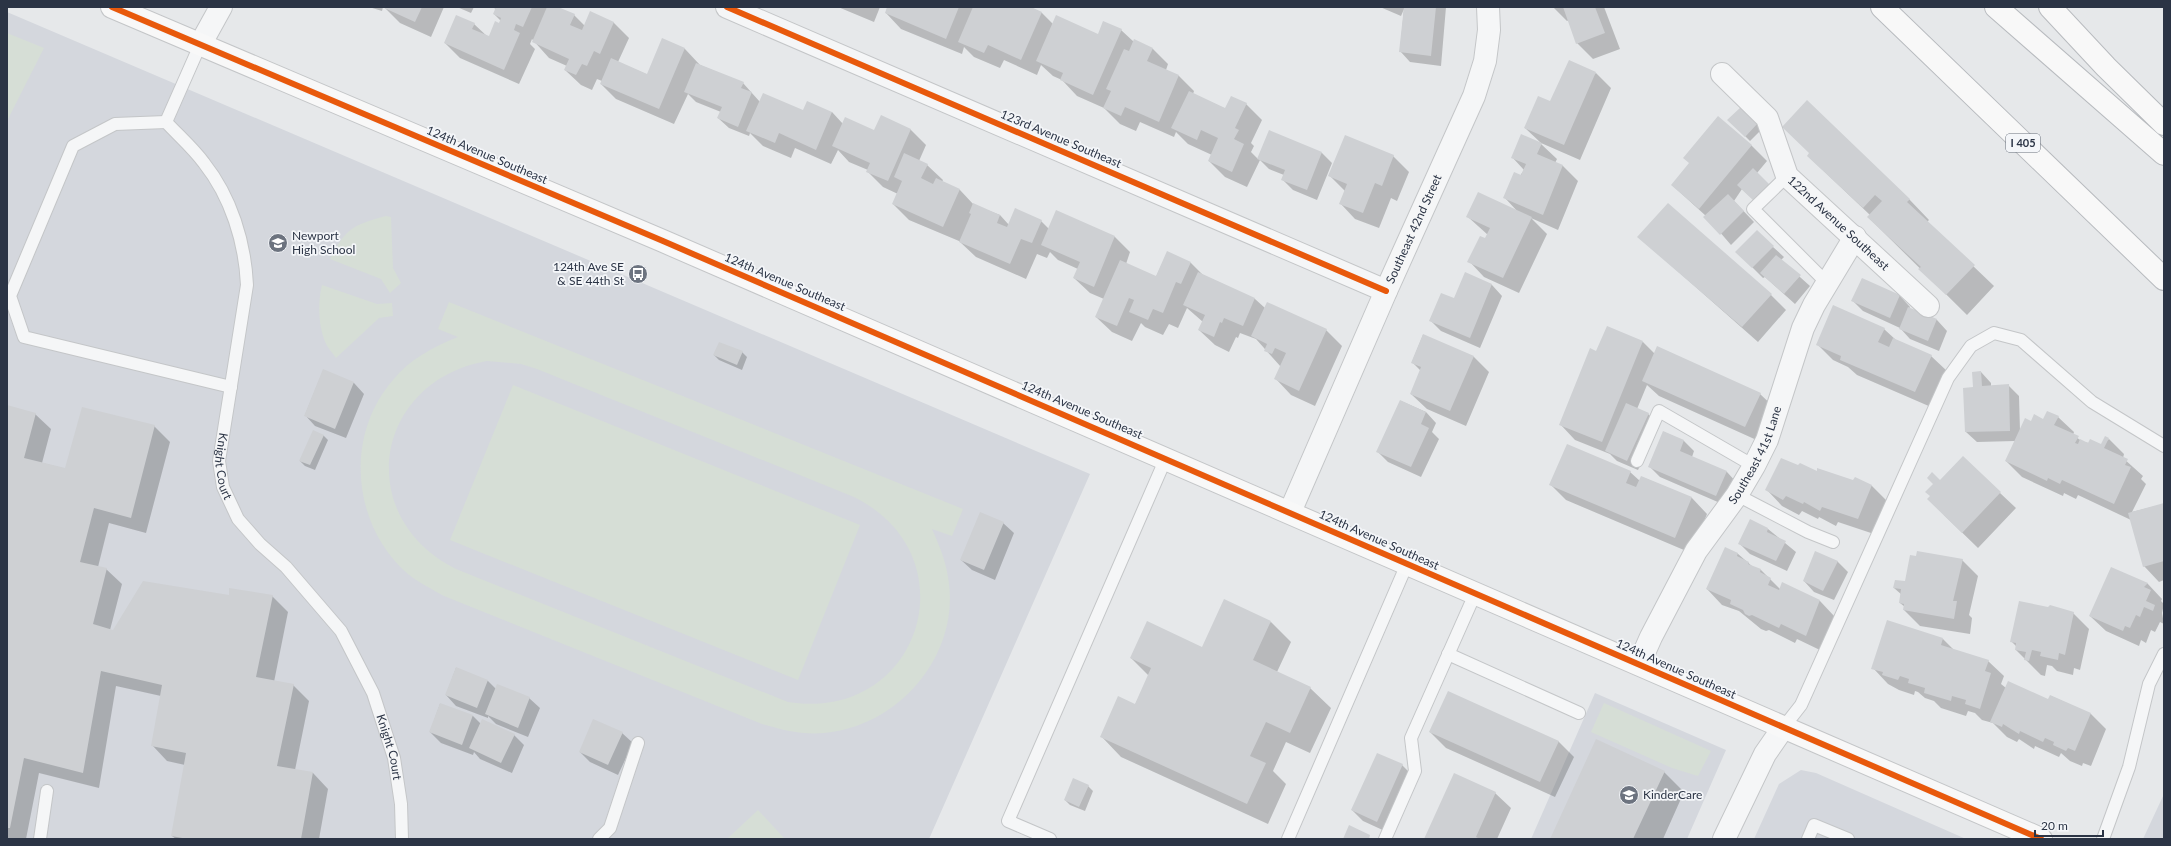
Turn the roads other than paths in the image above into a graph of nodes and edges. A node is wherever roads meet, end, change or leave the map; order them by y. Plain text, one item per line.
1 (112, 7) edge
2 (221, 7) edge
3 (727, 7) edge
4 (1488, 7) edge
5 (1882, 7) edge
6 (1996, 7) edge
7 (2050, 7) edge
8 (763, 14) edge
9 (200, 45) junction
10 (1722, 74) dead end
11 (166, 122) junction
12 (2164, 124) edge
13 (2164, 154) edge
14 (1787, 176) junction
15 (1854, 238) junction
16 (2164, 279) edge
17 (1827, 282) junction
18 (1386, 291) junction
19 (1928, 306) dead end
20 (231, 387) junction
21 (2164, 446) edge
22 (1166, 458) junction
23 (1637, 461) dead end
24 (1754, 466) junction
25 (1737, 495) junction
26 (1290, 512) junction
27 (1833, 542) dead end
28 (1407, 564) junction
29 (1475, 594) junction
30 (1448, 654) junction
31 (2164, 654) edge
32 (1639, 664) junction
33 (1580, 713) dead end
34 (1784, 728) junction
35 (638, 743) dead end
36 (47, 791) dead end
37 (40, 839) edge
38 (402, 839) edge
39 (599, 839) edge
40 (1050, 839) edge
41 (1288, 839) edge
42 (1385, 839) edge
43 (1724, 839) edge
44 (1808, 839) edge
45 (1848, 839) edge
46 (2041, 839) edge
47 (2103, 839) edge

1 - 9 main road, 124th Avenue Southeast
2 - 9 street
3 - 8 street, 123rd Avenue Southeast
4 - 18 street, Southeast 42nd Street
5 - 16 main road, I 405
6 - 13 main road
7 - 12 main road
8 - 18 street, 123rd Avenue Southeast
9 - 11 lane
9 - 22 main road, 124th Avenue Southeast
10 - 14 street, 122nd Avenue Southeast
11 - 20 lane, Knight Court
11 - 20 lane
14 - 15 street, 122nd Avenue Southeast
14 - 17 lane
15 - 17 street, Southeast 41st Lane
15 - 19 street, 122nd Avenue Southeast
17 - 24 street, Southeast 41st Lane
18 - 26 street, Southeast 42nd Street
20 - 38 lane, Knight Court
21 - 34 lane
22 - 26 main road, 124th Avenue Southeast
22 - 40 lane
23 - 24 lane
24 - 25 street, Southeast 41st Lane
25 - 27 lane
25 - 32 street, Southeast 41st Lane
26 - 28 main road, 124th Avenue Southeast
28 - 29 main road, 124th Avenue Southeast
28 - 41 lane
29 - 30 lane
29 - 32 main road, 124th Avenue Southeast
30 - 33 lane
30 - 42 lane
31 - 47 lane
32 - 34 main road, 124th Avenue Southeast
34 - 43 street
34 - 46 main road, 124th Avenue Southeast
35 - 39 lane
36 - 37 lane
44 - 45 lane

